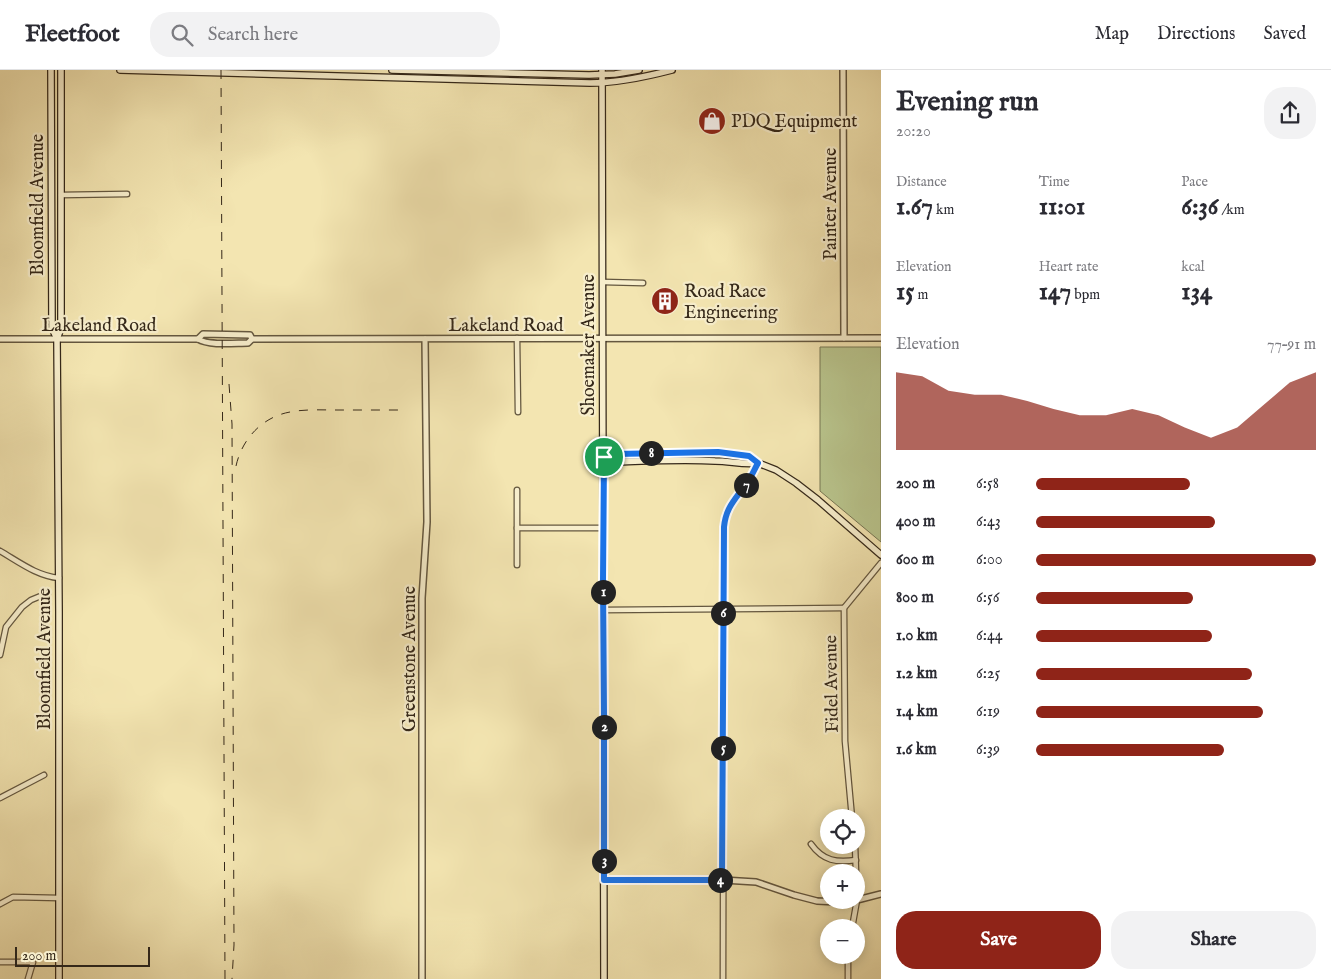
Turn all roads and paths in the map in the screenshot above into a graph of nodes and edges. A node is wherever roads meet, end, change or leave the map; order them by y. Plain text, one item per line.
1 (51, 70) edge
2 (61, 70) edge
3 (120, 70) edge
4 (394, 70) edge
5 (639, 70) edge
6 (672, 70) edge
7 (843, 70) edge
8 (602, 72) edge
9 (516, 74) junction
10 (395, 78) junction
11 (516, 81) junction
12 (602, 83) junction
13 (126, 194) dead end
14 (52, 195) junction
15 (61, 196) junction
16 (603, 282) junction
17 (643, 283) dead end
18 (517, 338) junction
19 (603, 338) junction
20 (844, 338) junction
21 (881, 338) edge
22 (0, 339) edge
23 (57, 339) junction
24 (425, 339) junction
25 (518, 412) dead end
26 (695, 452) junction
27 (604, 457) junction
28 (694, 461) junction
29 (758, 463) junction
30 (517, 490) dead end
31 (517, 528) junction
32 (603, 528) junction
33 (0, 551) edge
34 (881, 555) edge
35 (881, 563) edge
36 (518, 565) dead end
37 (59, 578) junction
38 (48, 593) dead end
39 (844, 608) junction
40 (603, 610) junction
41 (723, 610) junction
42 (0, 655) edge
43 (44, 775) dead end
44 (0, 798) edge
45 (851, 809) edge
46 (811, 844) dead end
47 (856, 854) edge
48 (856, 860) junction
49 (856, 864) edge
50 (604, 880) junction
51 (722, 880) junction
52 (881, 894) edge
53 (59, 898) junction
54 (865, 898) edge
55 (820, 901) edge
56 (0, 904) edge
57 (0, 962) edge
58 (848, 964) edge
59 (28, 979) edge
60 (59, 979) edge
61 (422, 979) edge
62 (604, 979) edge
63 (723, 979) edge
64 (848, 979) edge

1 - 14 main road, Bloomfield Avenue
2 - 15 main road, Bloomfield Avenue
3 - 10 main road
4 - 9 main road
4 - 10 street
5 - 8 main road
6 - 12 main road
7 - 20 street, Painter Avenue
8 - 9 main road
8 - 12 main road, Shoemaker Avenue
9 - 11 main road
10 - 11 main road
11 - 12 main road
12 - 16 main road, Shoemaker Avenue
13 - 15 street
14 - 15 main road
14 - 23 main road, Bloomfield Avenue
15 - 23 main road, Bloomfield Avenue
16 - 17 street
16 - 19 main road, Shoemaker Avenue
18 - 19 street, Lakeland Road
18 - 24 street, Lakeland Road
18 - 25 street
19 - 20 street, Lakeland Road
19 - 27 main road, Shoemaker Avenue
20 - 21 street, Lakeland Road
22 - 23 street, Lakeland Road
23 - 24 street, Lakeland Road
23 - 37 main road, Bloomfield Avenue
24 - 61 street, Greenstone Avenue
26 - 27 main road
26 - 28 main road
26 - 29 main road
27 - 28 main road
27 - 32 main road, Shoemaker Avenue
28 - 29 main road
29 - 34 main road
29 - 41 street
30 - 31 street
31 - 32 street
31 - 36 street
32 - 40 main road, Shoemaker Avenue
33 - 37 street
35 - 39 street
37 - 53 main road, Bloomfield Avenue
38 - 42 street
39 - 41 street
39 - 45 street, Fidel Avenue
40 - 41 street
40 - 50 main road, Shoemaker Avenue
41 - 51 street
43 - 44 street
46 - 48 street
47 - 48 street
48 - 49 street
50 - 51 street
50 - 62 main road, Shoemaker Avenue
51 - 55 street
51 - 63 street
52 - 54 street
53 - 56 street
53 - 60 main road, Bloomfield Avenue
57 - 59 street
58 - 64 street

